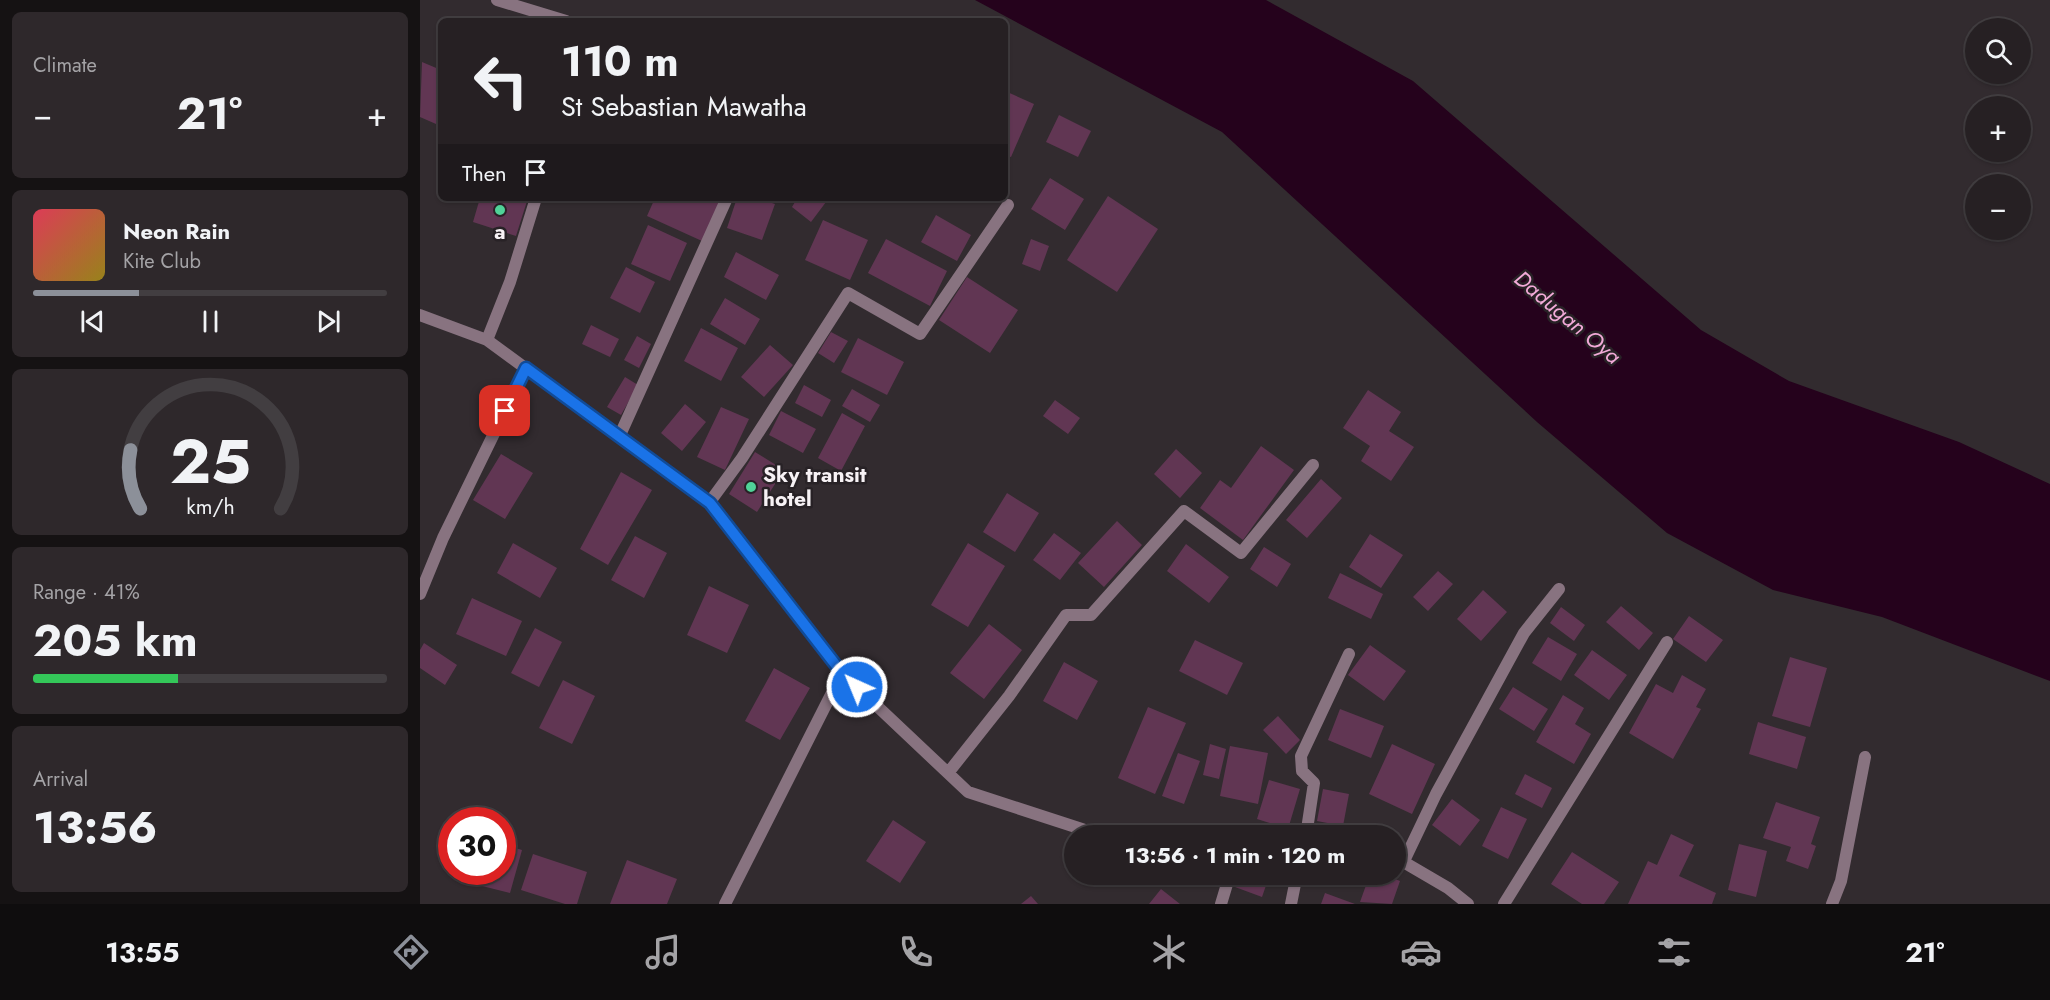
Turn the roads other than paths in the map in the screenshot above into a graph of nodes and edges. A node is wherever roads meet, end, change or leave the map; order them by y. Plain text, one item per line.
1 (497, 0) edge
2 (557, 18) edge
3 (535, 201) edge
4 (726, 201) edge
5 (1008, 205) dead end
6 (420, 315) edge
7 (487, 340) junction
8 (526, 368) junction
9 (620, 435) junction
10 (1313, 465) dead end
11 (710, 503) junction
12 (1559, 589) dead end
13 (420, 594) edge
14 (1667, 642) dead end
15 (1349, 654) dead end
16 (842, 673) junction
17 (1865, 757) dead end
18 (948, 773) junction
19 (1069, 825) edge
20 (1308, 825) edge
21 (1406, 848) edge
22 (1406, 863) edge
23 (1227, 885) edge
24 (1294, 885) edge
25 (725, 904) edge
26 (1221, 904) edge
27 (1290, 904) edge
28 (1468, 904) edge
29 (1504, 904) edge
30 (1832, 904) edge

1 - 2 street
3 - 7 street
4 - 9 street
5 - 11 street
6 - 7 street
7 - 8 street
8 - 9 street
8 - 13 street
9 - 11 street
10 - 18 street
11 - 16 street
12 - 21 street
14 - 29 street
15 - 20 street
16 - 18 street
16 - 25 street
17 - 30 street
18 - 19 street
22 - 28 street
23 - 26 street
24 - 27 street

